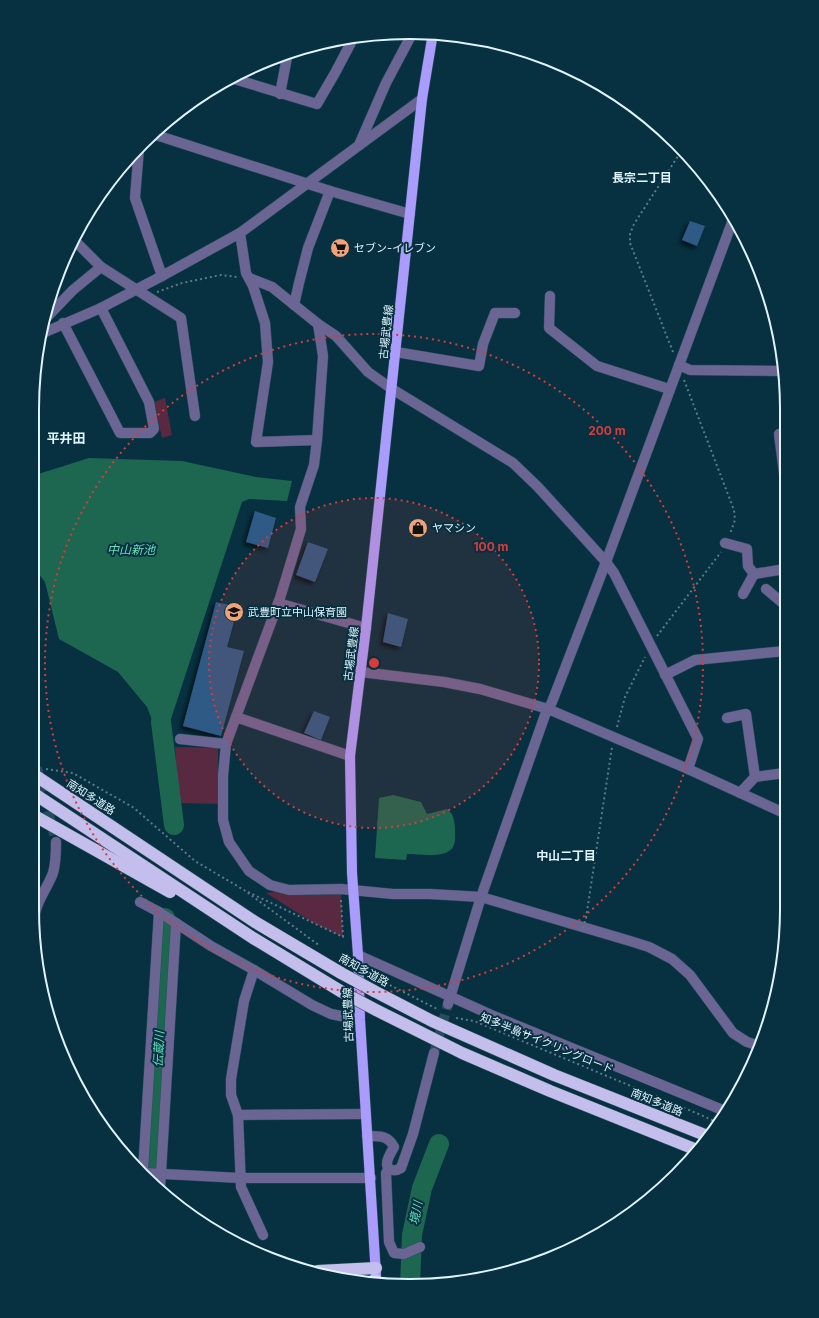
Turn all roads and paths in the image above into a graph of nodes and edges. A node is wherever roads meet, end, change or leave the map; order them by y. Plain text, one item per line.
1 (409, 39) edge
2 (432, 40) edge
3 (350, 44) edge
4 (286, 60) edge
5 (239, 81) edge
6 (280, 94) junction
7 (422, 99) junction
8 (160, 136) edge
9 (358, 147) junction
10 (678, 155) edge
11 (138, 158) edge
12 (306, 184) junction
13 (330, 191) junction
14 (410, 214) junction
15 (731, 226) edge
16 (240, 232) junction
17 (78, 244) edge
18 (101, 267) junction
19 (162, 276) junction
20 (249, 278) junction
21 (135, 290) junction
22 (145, 296) junction
23 (550, 296) dead end
24 (294, 305) junction
25 (100, 308) junction
26 (53, 311) edge
27 (515, 313) dead end
28 (63, 324) junction
29 (318, 324) junction
30 (48, 331) edge
31 (396, 352) junction
32 (679, 365) junction
33 (778, 371) edge
34 (392, 389) junction
35 (669, 389) junction
36 (195, 416) dead end
37 (779, 434) dead end
38 (317, 440) junction
39 (780, 442) edge
40 (725, 543) junction
41 (606, 562) junction
42 (780, 570) edge
43 (754, 574) junction
44 (766, 590) dead end
45 (743, 594) dead end
46 (780, 601) edge
47 (278, 603) junction
48 (366, 628) junction
49 (650, 646) junction
50 (780, 652) edge
51 (361, 672) junction
52 (665, 675) junction
53 (548, 709) junction
54 (236, 717) junction
55 (727, 718) dead end
56 (614, 736) junction
57 (180, 739) dead end
58 (226, 744) junction
59 (350, 756) junction
60 (39, 769) edge
61 (688, 769) junction
62 (39, 771) edge
63 (780, 774) edge
64 (756, 778) junction
65 (740, 793) junction
66 (39, 797) edge
67 (780, 811) edge
68 (39, 819) edge
69 (56, 842) tunnel mouth
70 (341, 889) junction
71 (244, 890) junction
72 (354, 890) junction
73 (481, 897) junction
74 (39, 901) edge
75 (140, 902) dead end
76 (160, 913) junction
77 (228, 922) junction
78 (175, 923) junction
79 (583, 928) dead end
80 (323, 948) dead end
81 (358, 955) junction
82 (254, 970) junction
83 (372, 976) dead end
84 (450, 1000) junction
85 (440, 1011) dead end
86 (454, 1018) dead end
87 (360, 1020) junction
88 (754, 1044) edge
89 (434, 1053) tunnel mouth
90 (721, 1109) edge
91 (365, 1114) junction
92 (238, 1115) junction
93 (713, 1121) edge
94 (703, 1134) edge
95 (367, 1136) junction
96 (692, 1148) edge
97 (144, 1166) edge
98 (389, 1169) junction
99 (151, 1173) edge
100 (161, 1174) junction
101 (240, 1178) junction
102 (371, 1178) junction
103 (160, 1182) edge
104 (263, 1235) dead end
105 (420, 1247) dead end
106 (353, 1275) edge
107 (375, 1277) edge

1 - 9 street
2 - 7 main road, 古場武豊線
3 - 6 street
4 - 6 street
5 - 6 street
7 - 9 street
7 - 14 main road, 古場武豊線
8 - 12 street
9 - 12 street
10 - 32 path
11 - 19 street
12 - 13 street
12 - 16 street
13 - 14 street
13 - 24 street
14 - 31 main road, 古場武豊線
15 - 32 street
16 - 19 street
16 - 20 street
17 - 18 street
18 - 21 street
18 - 26 street
19 - 21 street
20 - 22 path
20 - 24 street
20 - 38 street
21 - 22 street
21 - 25 street
22 - 36 street
23 - 35 street
24 - 29 street
25 - 28 street
25 - 28 street
27 - 31 street
28 - 30 street
29 - 34 street
29 - 38 street
31 - 34 main road, 古場武豊線
32 - 33 street
32 - 35 street
32 - 40 path
34 - 41 street
34 - 48 main road, 古場武豊線
35 - 41 street
37 - 39 street
38 - 47 street
40 - 43 street
40 - 49 path
41 - 49 street
41 - 53 street
42 - 43 street
43 - 45 street
44 - 46 street
47 - 48 street
47 - 54 street
48 - 51 main road, 古場武豊線
49 - 52 street
49 - 56 path
50 - 52 street
51 - 53 street
51 - 59 main road, 古場武豊線
52 - 61 street
53 - 56 street
53 - 73 street
54 - 58 street
54 - 59 street
55 - 64 street
56 - 61 street
56 - 79 path, bridge
57 - 58 street
58 - 70 street
59 - 72 main road, 古場武豊線
60 - 71 path
61 - 65 street
62 - 94 highway, 南知多道路, bridge
63 - 64 street
64 - 65 street
65 - 67 street
66 - 77 highway
68 - 77 highway
69 - 74 street
70 - 71 path
70 - 72 street
71 - 80 path
72 - 73 street
72 - 81 main road, 古場武豊線
73 - 84 street
73 - 88 street
75 - 76 street
76 - 78 street
76 - 97 street
77 - 96 highway, bridge
78 - 82 street
78 - 100 street
81 - 84 street
81 - 87 main road, 古場武豊線
82 - 87 street
82 - 92 street
83 - 85 path
84 - 90 street
86 - 93 path, 知多半島サイクリングロード
87 - 91 main road, 古場武豊線
89 - 98 street
91 - 92 street
91 - 95 main road, 古場武豊線
92 - 101 street
95 - 98 street
95 - 102 main road, 古場武豊線
98 - 105 street
99 - 100 street
100 - 101 street
100 - 103 street
101 - 102 street
101 - 104 street
102 - 107 main road, 古場武豊線
106 - 107 highway

